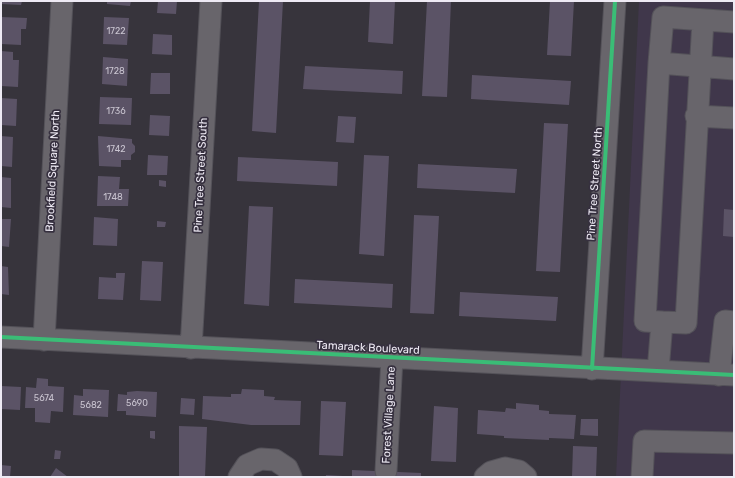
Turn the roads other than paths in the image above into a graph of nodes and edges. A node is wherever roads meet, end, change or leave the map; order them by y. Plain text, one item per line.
1 (62, 1) edge
2 (210, 1) edge
3 (615, 1) edge
4 (702, 20) junction
5 (734, 22) edge
6 (659, 63) junction
7 (700, 67) junction
8 (734, 69) edge
9 (696, 116) junction
10 (734, 118) edge
11 (662, 322) junction
12 (734, 322) edge
13 (1, 337) edge
14 (44, 340) junction
15 (191, 348) junction
16 (392, 358) junction
17 (592, 369) junction
18 (658, 371) junction
19 (727, 375) edge
20 (734, 444) edge
21 (386, 471) dead end
22 (239, 477) edge
23 (291, 477) edge
24 (486, 477) edge
25 (526, 477) edge
26 (642, 477) edge

1 - 14 street, Brookfield Square North
2 - 15 street, Pine Tree Street South
3 - 17 street, Pine Tree Street North
4 - 5 street
4 - 6 street
4 - 7 street
6 - 7 street
6 - 11 street
7 - 8 street
7 - 9 street
9 - 10 street
9 - 11 street
11 - 18 street
12 - 19 street
13 - 14 street, Tamarack Boulevard
14 - 15 street, Tamarack Boulevard
15 - 16 street, Tamarack Boulevard
16 - 17 street, Tamarack Boulevard
16 - 21 street, Forest Village Lane
17 - 18 street, Tamarack Boulevard
18 - 19 street, Tamarack Boulevard
20 - 26 street
22 - 23 street
24 - 25 street

